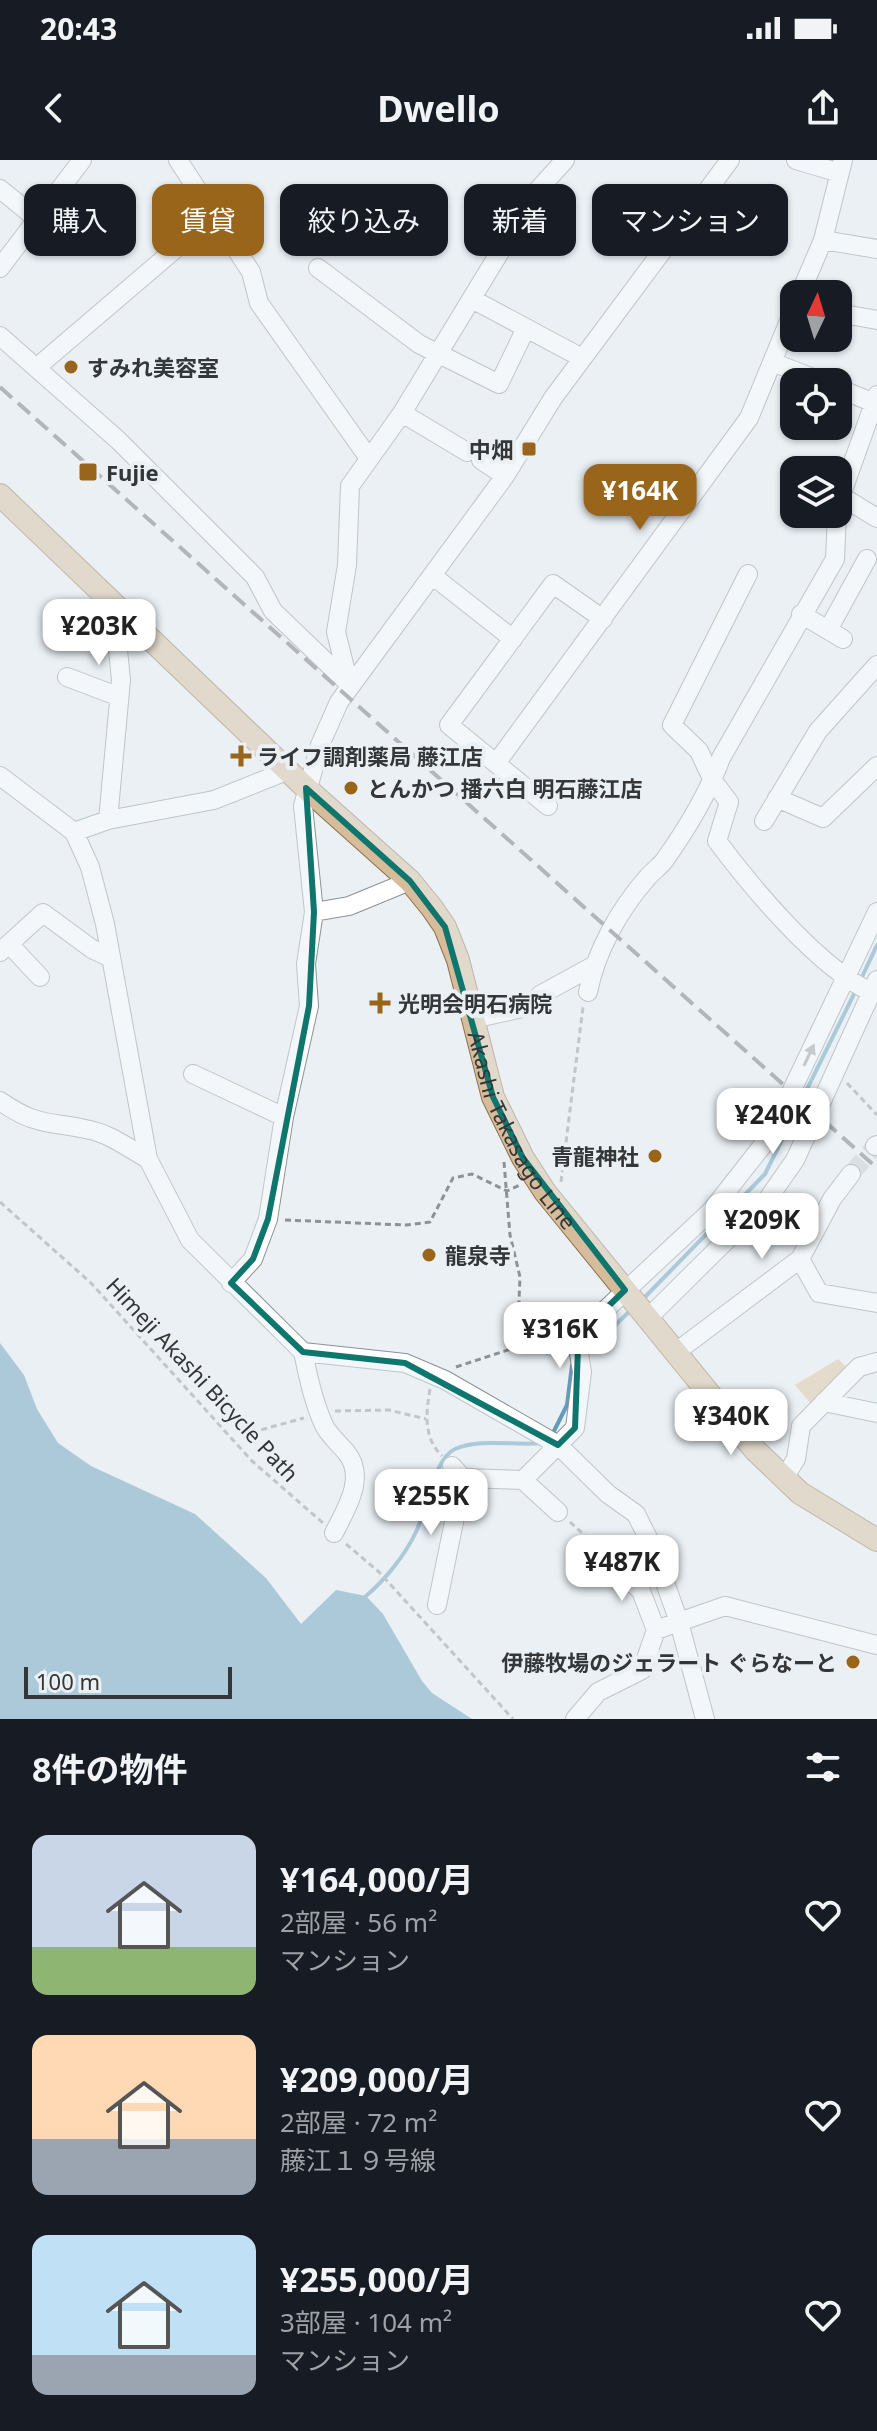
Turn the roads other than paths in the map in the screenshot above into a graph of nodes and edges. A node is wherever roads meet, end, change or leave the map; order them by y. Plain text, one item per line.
1 (82, 160) edge
2 (178, 160) edge
3 (565, 160) edge
4 (730, 160) edge
5 (796, 160) edge
6 (842, 167) edge
7 (64, 184) edge
8 (193, 184) edge
9 (0, 189) edge
10 (24, 208) edge
11 (24, 236) edge
12 (823, 240) junction
13 (877, 249) edge
14 (167, 256) edge
15 (240, 256) edge
16 (0, 268) edge
17 (318, 268) dead end
18 (806, 280) edge
19 (472, 299) junction
20 (852, 316) edge
21 (877, 320) edge
22 (526, 328) junction
23 (0, 336) edge
24 (780, 343) edge
25 (437, 355) junction
26 (582, 358) junction
27 (772, 362) junction
28 (36, 368) junction
29 (787, 368) edge
30 (852, 392) edge
31 (876, 399) edge
32 (402, 413) junction
33 (368, 457) junction
34 (852, 468) edge
35 (505, 476) junction
36 (0, 495) edge
37 (852, 509) edge
38 (877, 518) edge
39 (837, 528) edge
40 (836, 544) junction
41 (872, 561) edge
42 (748, 574) dead end
43 (433, 576) junction
44 (125, 613) junction
45 (801, 614) junction
46 (603, 619) junction
47 (513, 639) junction
48 (877, 665) edge
49 (67, 677) dead end
50 (349, 684) junction
51 (117, 696) junction
52 (497, 762) junction
53 (877, 766) edge
54 (289, 770) junction
55 (0, 776) edge
56 (713, 781) junction
57 (306, 788) junction
58 (777, 798) junction
59 (548, 806) dead end
60 (108, 820) junction
61 (764, 821) dead end
62 (74, 832) junction
63 (410, 881) junction
64 (314, 912) junction
65 (877, 912) edge
66 (4, 948) edge
67 (111, 958) junction
68 (593, 966) junction
69 (40, 977) dead end
70 (844, 979) junction
71 (874, 986) edge
72 (588, 992) road end
73 (473, 1019) junction
74 (193, 1074) dead end
75 (0, 1101) edge
76 (284, 1117) junction
77 (148, 1159) junction
78 (851, 1174) tunnel mouth
79 (800, 1259) junction
80 (231, 1283) junction
81 (877, 1303) edge
82 (637, 1304) junction
83 (303, 1352) junction
84 (676, 1352) junction
85 (877, 1362) edge
86 (824, 1402) junction
87 (877, 1413) edge
88 (558, 1445) junction
89 (784, 1478) junction
90 (523, 1480) junction
91 (558, 1512) road end
92 (334, 1533) road end
93 (877, 1540) edge
94 (611, 1562) road end
95 (437, 1605) dead end
96 (679, 1622) junction
97 (656, 1630) junction
98 (877, 1645) edge
99 (575, 1719) edge
100 (705, 1719) edge

1 - 7 street
2 - 8 street
3 - 19 street
4 - 26 street
5 - 6 street
6 - 12 street
9 - 10 street
11 - 16 street
12 - 13 street
12 - 18 street
14 - 28 street
15 - 33 street
17 - 25 street
19 - 22 street
19 - 25 street
20 - 21 street
22 - 25 street
22 - 26 street
23 - 28 street
24 - 27 street
25 - 32 street
26 - 35 street
27 - 29 street
27 - 46 street
28 - 50 street
30 - 31 street
31 - 34 street
32 - 33 street
32 - 35 street
33 - 50 street
35 - 43 street
36 - 44 main road, Akashi Takasago Line
37 - 38 street
39 - 40 street
40 - 41 street
40 - 45 street
41 - 45 street
42 - 56 street
43 - 47 street
43 - 50 street
44 - 51 street
44 - 54 main road, Akashi Takasago Line
45 - 56 street
46 - 47 street
46 - 52 street
47 - 52 street
48 - 58 street
49 - 51 street
50 - 57 street
51 - 60 street
52 - 59 street
53 - 58 street
54 - 57 main road, Akashi Takasago Line
54 - 60 street
55 - 62 street
56 - 68 street
56 - 70 street
57 - 63 main road, Akashi Takasago Line
57 - 64 street
58 - 61 street
60 - 62 street
62 - 67 street
63 - 64 street
63 - 73 main road, Akashi Takasago Line
64 - 76 street
65 - 70 street
66 - 67 street
66 - 69 street
67 - 77 street
68 - 72 street
68 - 73 street
70 - 71 street
82 -> 70 street
71 - 82 street
73 - 82 main road, Akashi Takasago Line
74 - 76 street
75 - 77 street
76 - 80 street
77 - 80 street
78 - 79 street
79 - 81 street
79 - 84 street
80 - 83 street
82 - 84 main road, Akashi Takasago Line
82 - 88 street
83 - 88 street
83 - 92 street
84 - 89 main road, Akashi Takasago Line
85 - 86 street
86 - 87 street
86 - 89 street
88 - 90 street
88 - 96 street
89 - 93 main road, Akashi Takasago Line
90 - 91 street
90 - 95 street
94 - 97 street
96 - 97 street
96 - 98 street
96 - 100 street
97 - 99 street

